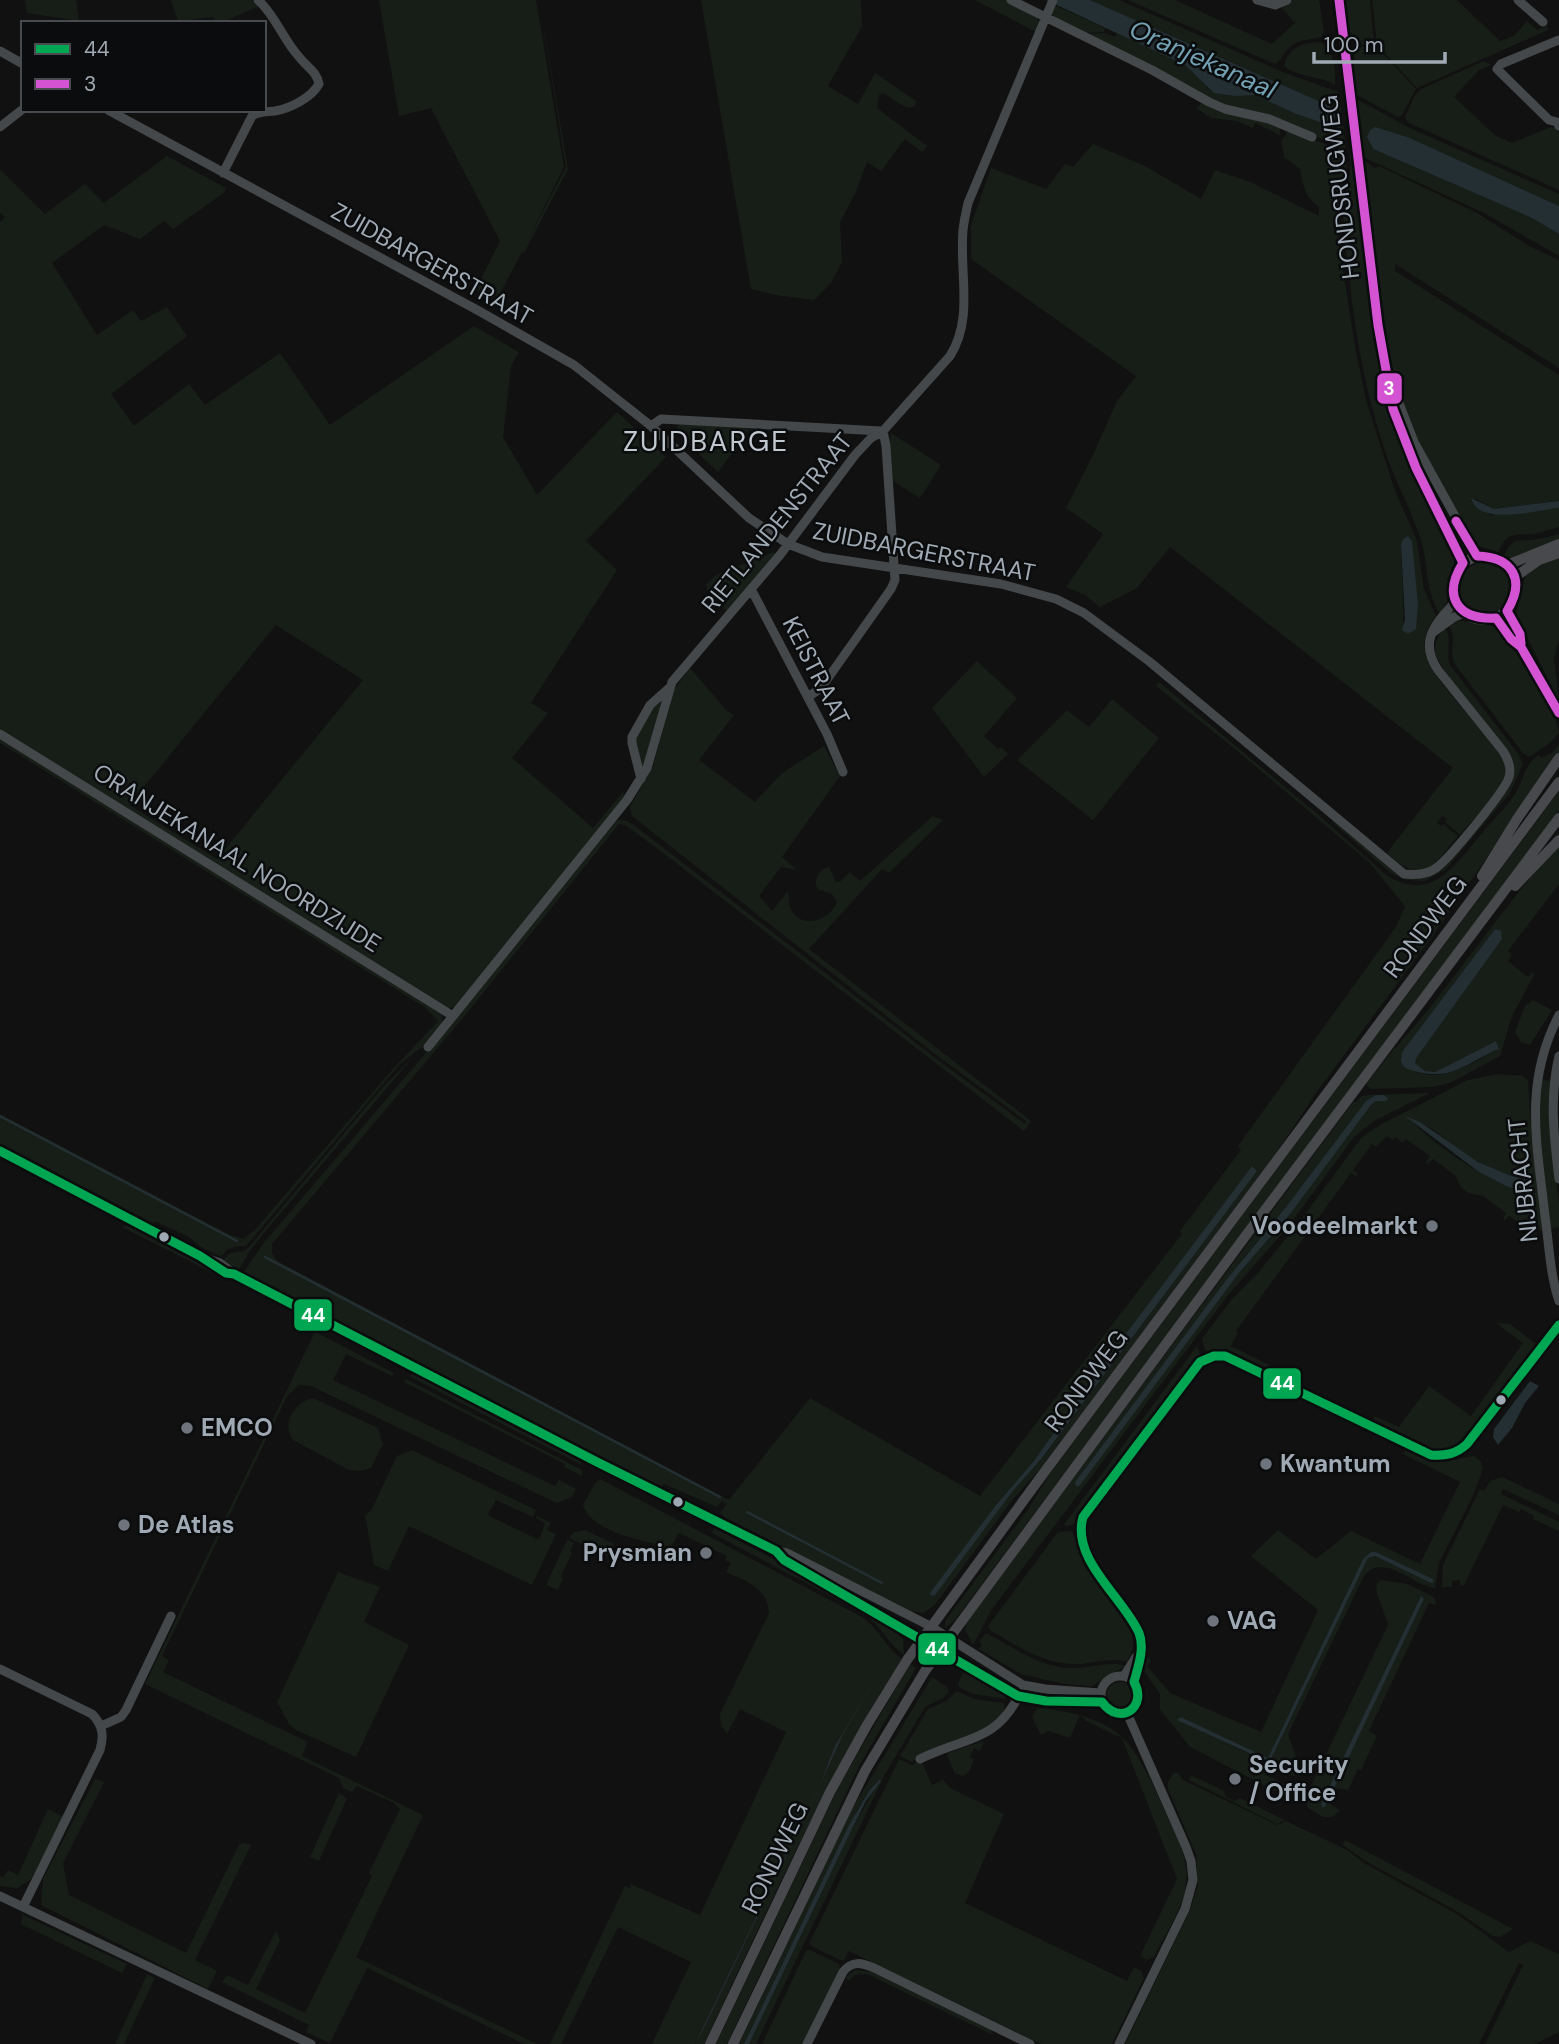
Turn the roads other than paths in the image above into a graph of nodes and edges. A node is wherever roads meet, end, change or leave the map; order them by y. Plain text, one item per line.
1 (258, 0) edge
2 (1011, 0) edge
3 (1258, 0) edge
4 (1287, 0) edge
5 (1339, 0) edge
6 (1518, 0) edge
7 (1052, 4) edge
8 (1045, 18) junction
9 (1543, 22) dead end
10 (1559, 40) edge
11 (0, 51) edge
12 (21, 63) edge
13 (21, 110) edge
14 (112, 112) edge
15 (264, 112) edge
16 (266, 112) edge
17 (1558, 123) edge
18 (0, 127) edge
19 (1312, 136) dead end
20 (223, 173) junction
21 (1386, 368) junction
22 (651, 426) junction
23 (883, 431) junction
24 (788, 544) junction
25 (1559, 544) edge
26 (1559, 553) edge
27 (1477, 556) junction
28 (1463, 563) junction
29 (1507, 565) junction
30 (895, 569) junction
31 (1515, 577) junction
32 (751, 589) junction
33 (1455, 602) junction
34 (1507, 611) junction
35 (1464, 613) junction
36 (1496, 618) junction
37 (1432, 634) junction
38 (1521, 647) junction
39 (669, 688) junction
40 (808, 697) junction
41 (1559, 713) edge
42 (0, 734) edge
43 (1559, 758) edge
44 (843, 772) dead end
45 (641, 779) junction
46 (1559, 782) edge
47 (1559, 818) edge
48 (1559, 840) edge
49 (1462, 913) junction
50 (1482, 922) junction
51 (1559, 1015) edge
52 (453, 1016) junction
53 (428, 1047) dead end
54 (1543, 1055) junction
55 (1559, 1057) edge
56 (0, 1151) edge
57 (1559, 1179) edge
58 (1559, 1301) edge
59 (1559, 1325) edge
60 (776, 1551) junction
61 (171, 1616) dead end
62 (930, 1626) junction
63 (948, 1637) junction
64 (922, 1639) junction
65 (940, 1650) junction
66 (1140, 1654) junction
67 (0, 1669) edge
68 (1124, 1676) junction
69 (1134, 1682) junction
70 (1023, 1685) junction
71 (1018, 1696) junction
72 (1101, 1697) junction
73 (1127, 1713) junction
74 (101, 1726) junction
75 (920, 1759) dead end
76 (0, 1896) edge
77 (23, 1907) junction
78 (311, 2044) edge
79 (710, 2044) edge
80 (733, 2044) edge
81 (807, 2044) edge
82 (1030, 2044) edge
83 (1119, 2044) edge

1 - 16 street
2 - 8 street
3 - 4 street
5 - 21 street, HONDSRUGWEG
6 - 9 street
7 - 8 street, RIETLANDENSTRAAT
8 - 19 street
8 - 23 street, RIETLANDENSTRAAT
10 - 17 street
11 - 12 street
13 - 18 street
14 - 20 street, ZUIDBARGERSTRAAT
15 - 20 street
20 - 22 street, ZUIDBARGERSTRAAT
21 - 27 street, HONDSRUGWEG
21 - 28 street, HONDSRUGWEG
22 - 23 street
22 - 24 street, ZUIDBARGERSTRAAT
23 - 24 street, RIETLANDENSTRAAT
23 - 30 street
24 - 30 street, ZUIDBARGERSTRAAT
24 - 32 street, RIETLANDENSTRAAT
25 - 29 main road
26 - 31 main road
27 - 28 main road
27 - 29 main road
28 - 33 main road
29 - 31 main road
30 - 37 street, ZUIDBARGERSTRAAT
30 - 40 street
31 - 34 main road
32 - 39 street, RIETLANDENSTRAAT
32 - 40 street, KEISTRAAT
33 - 35 main road
33 - 37 street
34 - 36 main road
34 - 38 main road
35 - 36 main road
35 - 37 street
36 - 38 main road
38 - 41 main road
39 - 45 street, RIETLANDENSTRAAT
39 - 45 street, RIETLANDENSTRAAT
40 - 44 street, KEISTRAAT
42 - 52 street, ORANJEKANAAL NOORDZIJDE
43 - 49 main road
45 - 52 street, RIETLANDENSTRAAT
46 - 49 main road, RONDWEG
47 - 50 main road, RONDWEG
48 - 50 main road
49 - 62 main road, RONDWEG
50 - 63 main road, RONDWEG
51 - 54 street, NIJBRACHT
52 - 53 street, RIETLANDENSTRAAT
54 - 55 street, NIJBRACHT
54 - 58 street, NIJBRACHT
55 - 57 street, NIJBRACHT
56 - 60 street
59 - 66 street
60 - 62 street
60 - 64 street
61 - 74 street
62 - 63 street
62 - 64 main road, RONDWEG
63 - 65 main road, RONDWEG
63 - 70 street
64 - 65 street
64 - 79 main road, RONDWEG
65 - 71 street
65 - 80 main road, RONDWEG
66 - 68 street
66 - 69 street
67 - 74 street
68 - 69 street
68 - 72 street
69 - 73 street
70 - 71 street
70 - 72 street
71 - 72 street
71 - 75 street
72 - 73 street
73 - 83 street
74 - 77 street
76 - 77 street
77 - 78 street
81 - 82 street

